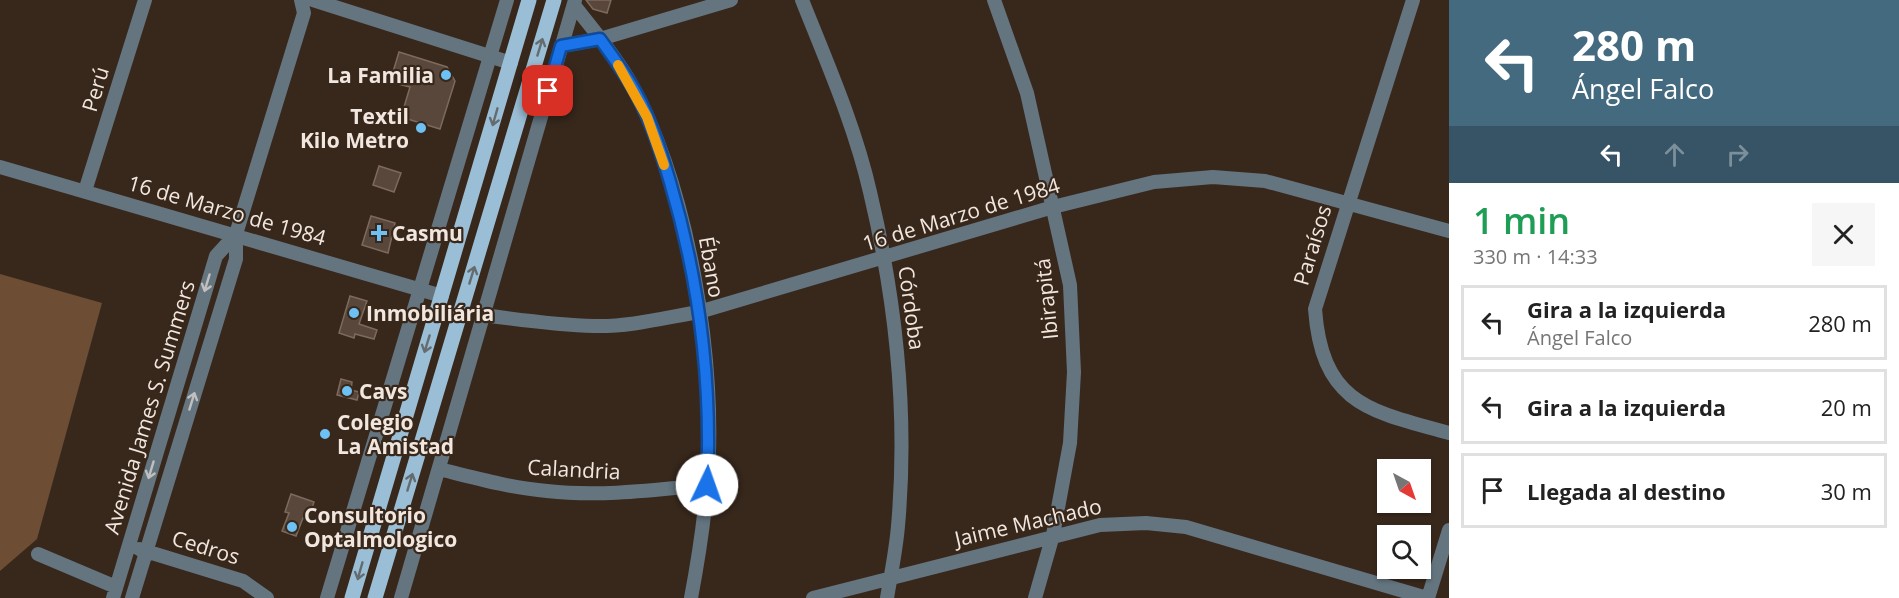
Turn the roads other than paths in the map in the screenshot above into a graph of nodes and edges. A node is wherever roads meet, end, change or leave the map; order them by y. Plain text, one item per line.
1 (145, 0) edge
2 (507, 0) edge
3 (529, 0) edge
4 (554, 0) edge
5 (731, 0) edge
6 (802, 0) edge
7 (994, 0) edge
8 (1413, 0) edge
9 (317, 1) edge
10 (574, 3) edge
11 (302, 7) edge
12 (600, 39) junction
13 (561, 46) junction
14 (489, 57) junction
15 (511, 63) junction
16 (0, 167) edge
17 (85, 191) junction
18 (1347, 201) junction
19 (1053, 207) junction
20 (1449, 231) edge
21 (236, 234) junction
22 (883, 259) junction
23 (419, 289) junction
24 (442, 296) junction
25 (699, 312) junction
26 (484, 315) junction
27 (1449, 433) edge
28 (440, 469) junction
29 (707, 485) junction
30 (1449, 530) edge
31 (1053, 535) junction
32 (129, 546) junction
33 (146, 551) junction
34 (38, 554) dead end
35 (891, 576) junction
36 (115, 592) edge
37 (132, 598) edge
38 (267, 598) edge
39 (327, 598) edge
40 (352, 598) edge
41 (375, 598) edge
42 (401, 598) edge
43 (691, 598) edge
44 (813, 598) edge
45 (887, 598) edge
46 (1035, 598) edge
47 (1427, 598) edge

1 - 17 street, Perú
2 - 14 street
3 - 15 main road
41 -> 4 main road
5 - 12 street
6 - 22 street, Córdoba
7 - 19 street, Ibirapitá
8 - 18 street, Paraísos
9 - 11 street, Avenida James S. Summers
9 - 14 street
10 - 12 street, Ébano
10 - 13 street
11 - 21 street, Avenida James S. Summers
12 - 13 street
12 - 25 street, Ébano
13 - 26 street
14 - 15 street
14 - 23 street
15 -> 24 main road
16 - 17 street, 16 de Marzo de 1984
17 - 21 street, 16 de Marzo de 1984
18 - 19 street, 16 de Marzo de 1984
18 - 20 street, 16 de Marzo de 1984
18 - 27 street, Paraísos
19 - 22 street, 16 de Marzo de 1984
19 - 31 street, Ibirapitá
21 - 23 street, 16 de Marzo de 1984
21 -> 32 street, Avenida James S. Summers
33 -> 21 street, Avenida James S. Summers
22 - 25 street, 16 de Marzo de 1984
22 - 35 street, Córdoba
23 - 24 street, 16 de Marzo de 1984
23 - 39 street
24 -> 40 main road
25 - 26 street, 16 de Marzo de 1984
25 - 29 street, Ébano
26 - 28 street
28 - 29 street, Calandria
28 - 42 street
29 - 43 street, Ébano
30 - 47 street
31 - 35 street, Jaime Machado
31 - 46 street, Ibirapitá
31 - 47 street, Jaime Machado
32 - 33 street, Cedros
32 - 36 street, Avenida James S. Summers
33 - 37 street, Avenida James S. Summers
33 - 38 street, Cedros
34 - 36 street
35 - 44 street, Jaime Machado
35 - 45 street, Córdoba

